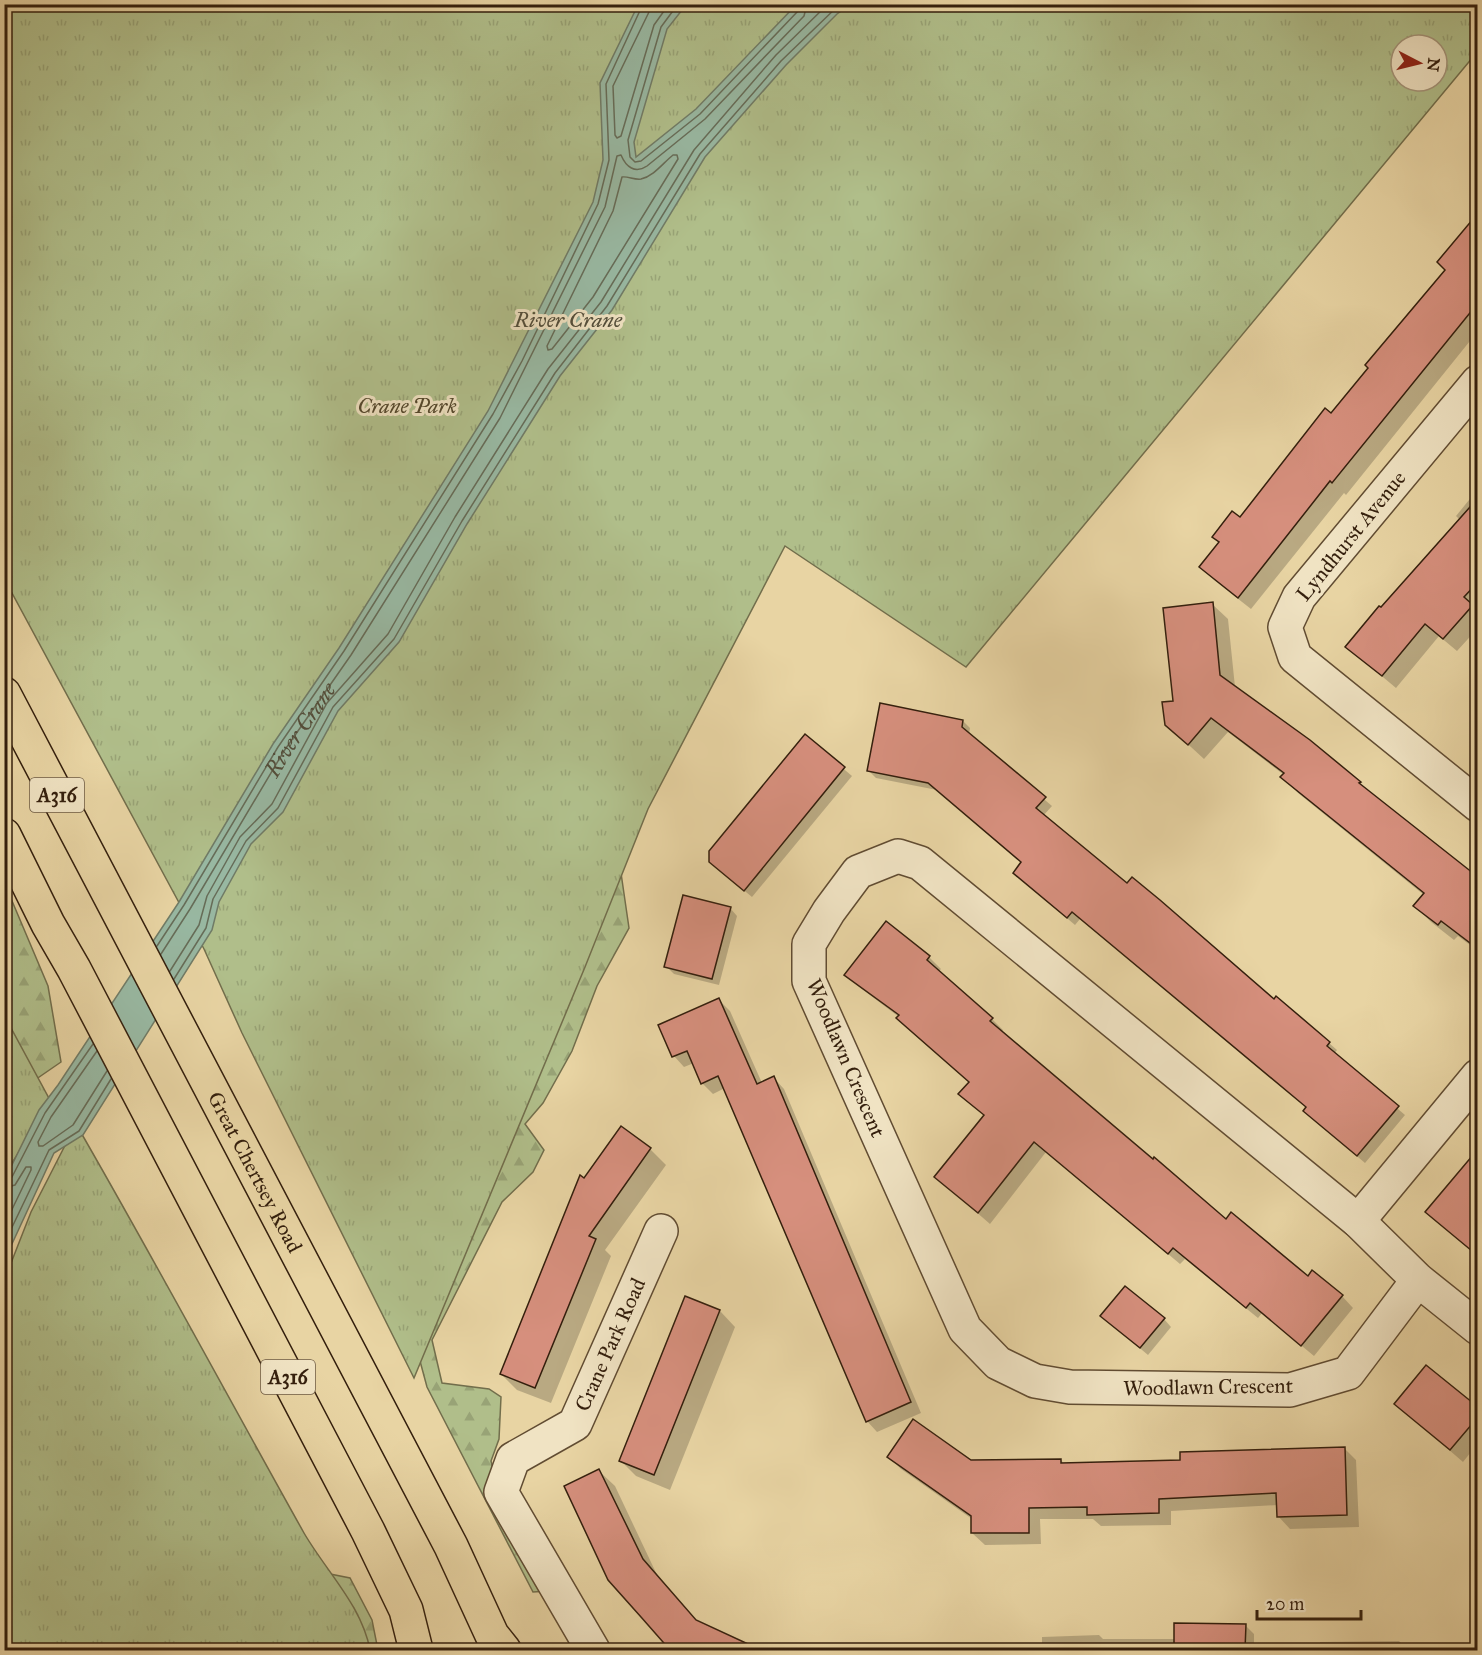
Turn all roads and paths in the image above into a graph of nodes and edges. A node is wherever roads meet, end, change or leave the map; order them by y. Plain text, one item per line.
1 (1478, 382) edge
2 (4, 694) edge
3 (1478, 806) edge
4 (4, 835) edge
5 (1478, 1076) edge
6 (1358, 1221) junction
7 (662, 1231) dead end
8 (1418, 1280) junction
9 (1478, 1328) edge
10 (416, 1650) edge
11 (504, 1650) edge
12 (593, 1650) edge

1 - 3 street, Lyndhurst Avenue
2 - 11 highway, Great Chertsey Road / A316
4 - 10 highway, A316
5 - 6 street
6 - 8 street, Woodlawn Crescent
6 - 8 street, Woodlawn Crescent
7 - 12 street, Crane Park Road
8 - 9 street, Woodlawn Crescent

